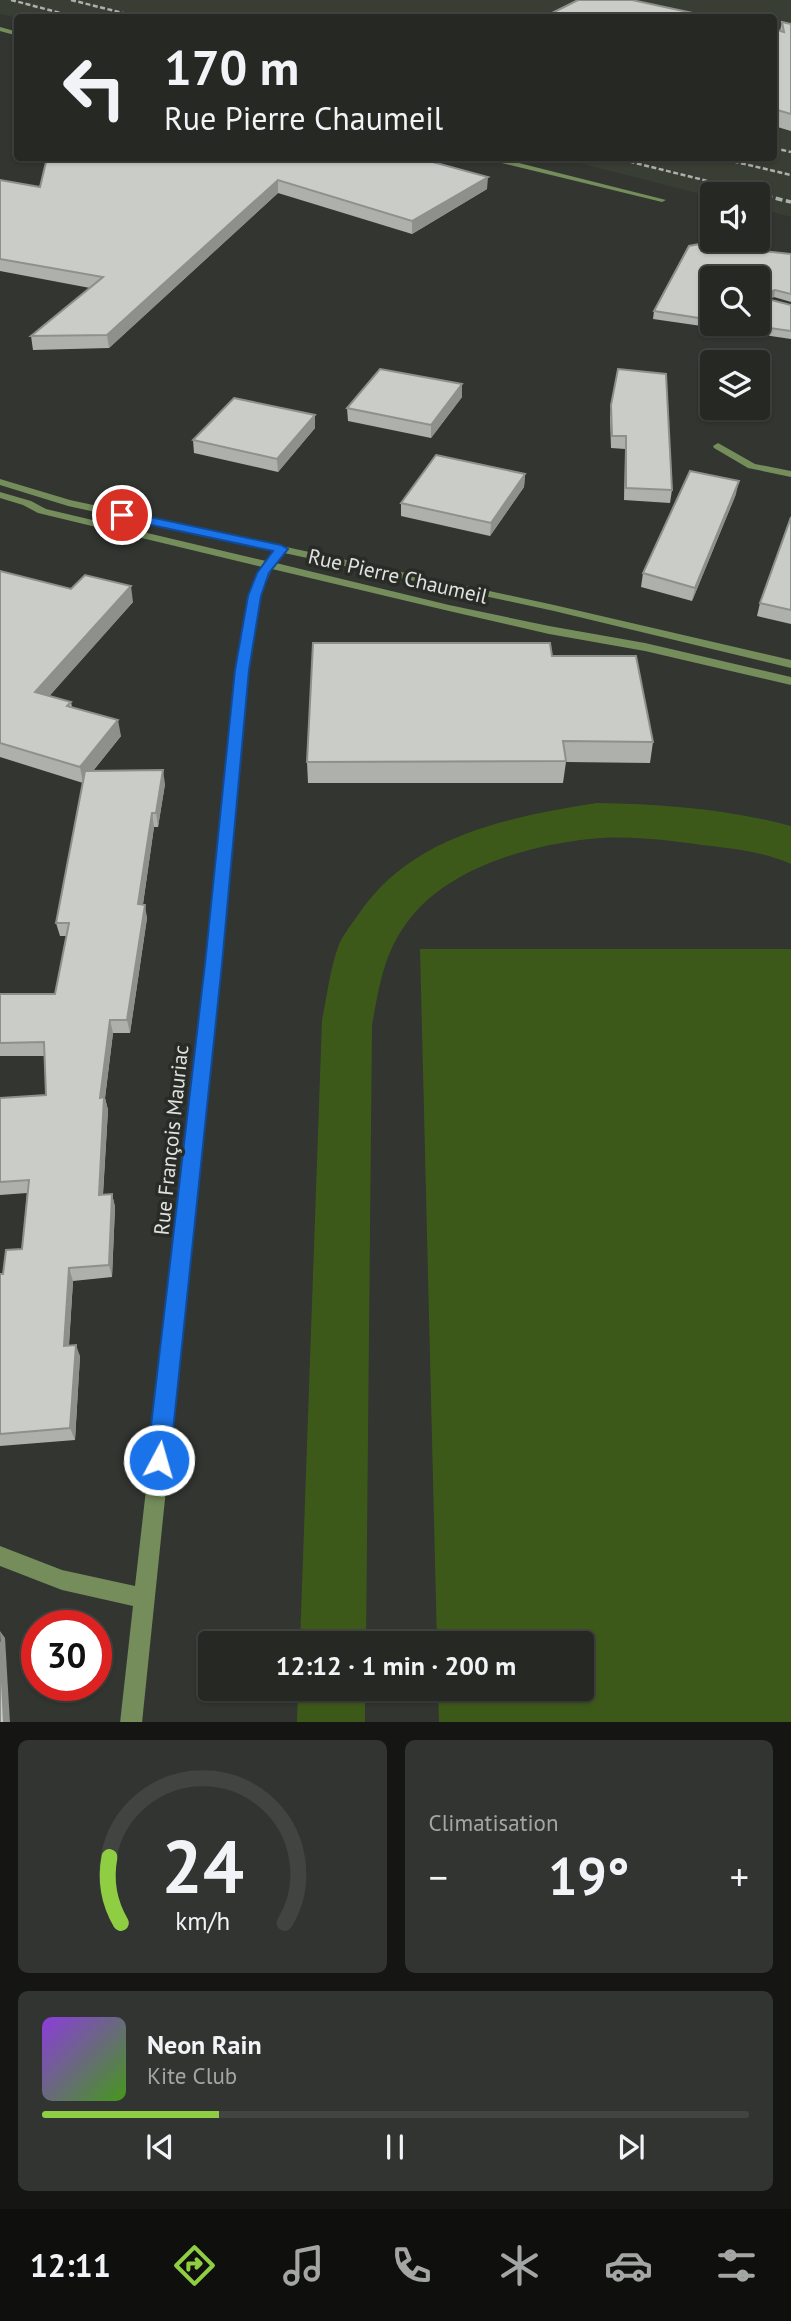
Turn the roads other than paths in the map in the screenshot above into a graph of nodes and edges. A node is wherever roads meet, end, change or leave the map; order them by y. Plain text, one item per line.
1 (504, 161) edge
2 (662, 200) dead end
3 (718, 446) dead end
4 (791, 474) edge
5 (0, 482) edge
6 (0, 495) edge
7 (281, 549) junction
8 (268, 565) junction
9 (791, 664) edge
10 (791, 681) edge
11 (0, 1556) edge
12 (143, 1598) junction
13 (131, 1722) edge

1 - 2 street
3 - 4 street
5 - 7 street, Rue Pierre Chaumeil
6 - 8 street, Rue Pierre Chaumeil
7 - 8 street, Rue François Mauriac
7 - 9 street, Rue Pierre Chaumeil
8 - 10 street, Rue Pierre Chaumeil
8 - 12 street, Rue François Mauriac
11 - 12 street
12 - 13 street, Rue François Mauriac

